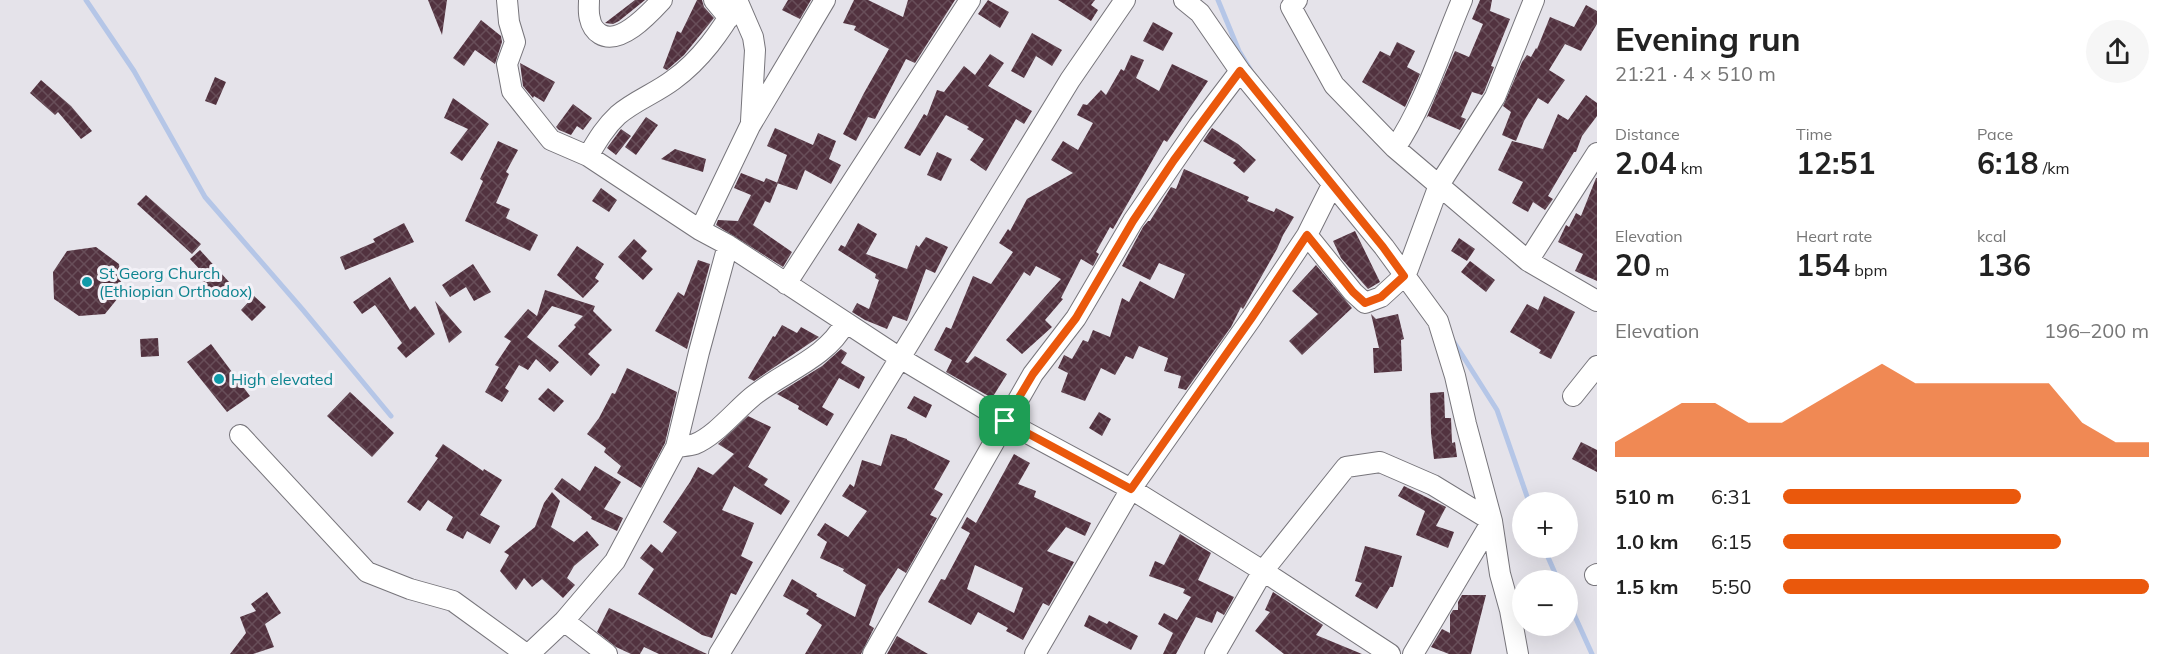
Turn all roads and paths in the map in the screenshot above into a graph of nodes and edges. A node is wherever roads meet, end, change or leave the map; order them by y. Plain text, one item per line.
1 (507, 0) edge
2 (589, 0) edge
3 (662, 0) edge
4 (714, 0) edge
5 (825, 0) edge
6 (970, 0) edge
7 (1125, 0) edge
8 (1184, 0) edge
9 (1462, 0) edge
10 (1534, 0) edge
11 (1291, 2) edge
12 (735, 7) edge
13 (1240, 71) junction
14 (750, 126) junction
15 (1395, 148) junction
16 (1597, 153) edge
17 (588, 156) junction
18 (1332, 185) junction
19 (1439, 185) junction
20 (700, 231) junction
21 (1307, 235) junction
22 (728, 245) junction
23 (1528, 261) junction
24 (1404, 276) junction
25 (786, 284) junction
26 (1597, 301) edge
27 (845, 323) junction
28 (900, 358) junction
29 (1597, 366) edge
30 (1574, 396) dead end
31 (1005, 421) junction
32 (240, 435) dead end
33 (676, 447) junction
34 (1131, 489) junction
35 (1492, 521) junction
36 (1263, 571) junction
37 (564, 621) junction
38 (528, 654) edge
39 (607, 654) edge
40 (719, 654) edge
41 (873, 654) edge
42 (1035, 654) edge
43 (1215, 654) edge
44 (1390, 654) edge
45 (1413, 654) edge
46 (1518, 654) edge

1 - 17 street
2 - 3 street
4 - 12 street
5 - 14 street
6 - 25 street
7 - 28 street
8 - 13 street
9 - 15 street
10 - 19 street
11 - 15 street
12 - 14 street
12 - 17 street
13 - 18 street
13 - 31 street
14 - 20 street
15 - 19 street
16 - 23 street
17 - 20 street
18 - 21 street
18 - 24 street
19 - 23 street
19 - 24 street
20 - 22 street
21 - 24 street
21 - 34 street
22 - 25 street
22 - 33 street
23 - 26 street
24 - 35 street
25 - 27 street
27 - 28 street
27 - 33 street
28 - 31 street
28 - 40 street
29 - 30 street
31 - 34 street
31 - 41 street
32 - 38 street
33 - 37 street
34 - 36 street
34 - 42 street
35 - 36 street
35 - 45 street
35 - 46 street
36 - 43 street
36 - 44 street
37 - 38 street
37 - 39 street

